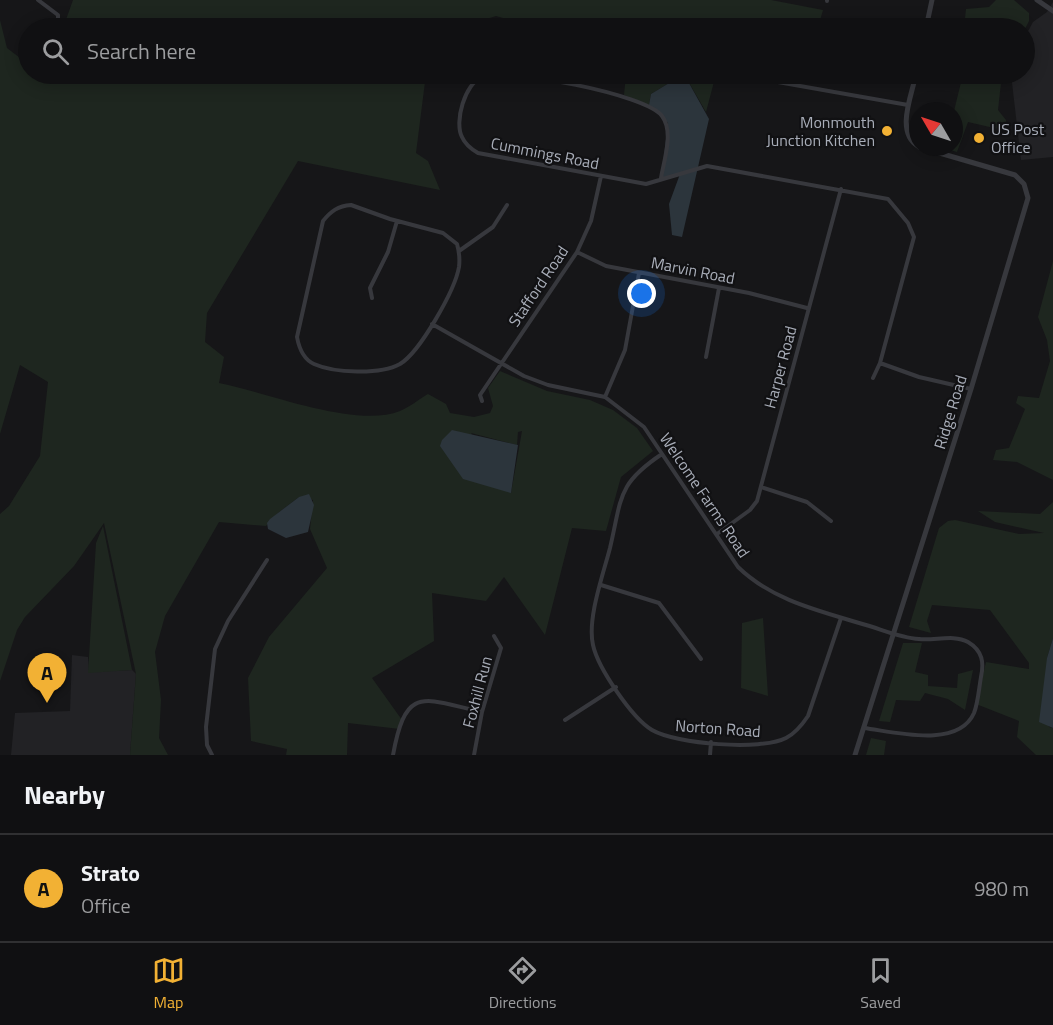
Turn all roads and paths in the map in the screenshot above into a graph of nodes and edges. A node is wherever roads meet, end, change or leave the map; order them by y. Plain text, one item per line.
1 (38, 0) edge
2 (932, 0) edge
3 (1037, 0) edge
4 (1051, 10) edge
5 (58, 18) edge
6 (928, 18) edge
7 (471, 84) edge
8 (562, 84) edge
9 (787, 84) edge
10 (914, 84) edge
11 (910, 102) edge
12 (909, 106) joint
13 (909, 138) edge
14 (950, 156) edge
15 (600, 176) junction
16 (662, 178) junction
17 (841, 189) junction
18 (507, 206) dead end
19 (397, 221) junction
20 (459, 251) junction
21 (577, 252) junction
22 (639, 273) junction
23 (719, 288) junction
24 (372, 298) dead end
25 (807, 308) junction
26 (432, 324) junction
27 (706, 357) dead end
28 (501, 361) junction
29 (880, 363) junction
30 (873, 378) dead end
31 (971, 388) junction
32 (605, 397) junction
33 (482, 401) dead end
34 (662, 454) junction
35 (761, 487) junction
36 (831, 521) dead end
37 (717, 534) junction
38 (267, 560) dead end
39 (601, 585) junction
40 (841, 618) junction
41 (895, 634) junction
42 (494, 636) dead end
43 (701, 659) dead end
44 (616, 687) junction
45 (482, 712) junction
46 (565, 720) dead end
47 (864, 728) junction
48 (711, 742) junction
49 (212, 755) edge
50 (393, 755) edge
51 (474, 755) edge
52 (710, 755) edge
53 (855, 755) edge

1 - 5 street
2 - 6 street
3 - 4 street
7 - 15 street, Cummings Road
8 - 16 street, Cummings Road
9 - 12 street
10 - 11 street, Ridge Road
12 - 13 street, Ridge Road
14 - 31 street, Ridge Road
15 - 16 street, Cummings Road
15 - 21 street, Stafford Road
16 - 17 street, Cummings Road
17 - 25 street, Harper Road
17 - 29 street, Cummings Road
18 - 20 street
19 - 20 street
19 - 24 street
19 - 26 street
20 - 26 street
21 - 22 street, Marvin Road
21 - 28 street, Stafford Road
22 - 23 street, Marvin Road
22 - 32 street
23 - 25 street, Marvin Road
23 - 27 street
25 - 35 street, Harper Road
26 - 28 street, Welcome Farms Road
28 - 32 street, Welcome Farms Road
28 - 33 street, Stafford Road
29 - 30 street, Cummings Road
29 - 31 street
31 - 41 street, Ridge Road
32 - 34 street, Welcome Farms Road
34 - 37 street, Welcome Farms Road
34 - 39 street, Norton Road
35 - 36 street
35 - 37 street, Harper Road
37 - 40 street, Welcome Farms Road
38 - 49 street
39 - 43 street
39 - 44 street, Norton Road
40 - 41 street, Welcome Farms Road
40 - 48 street, Norton Road
41 - 47 street, Ridge Road
41 - 47 street, Welcome Farms Road
42 - 45 street, Foxhill Run
44 - 46 street
44 - 48 street, Norton Road
45 - 50 street
45 - 51 street, Foxhill Run
47 - 53 street, Ridge Road
48 - 52 street

